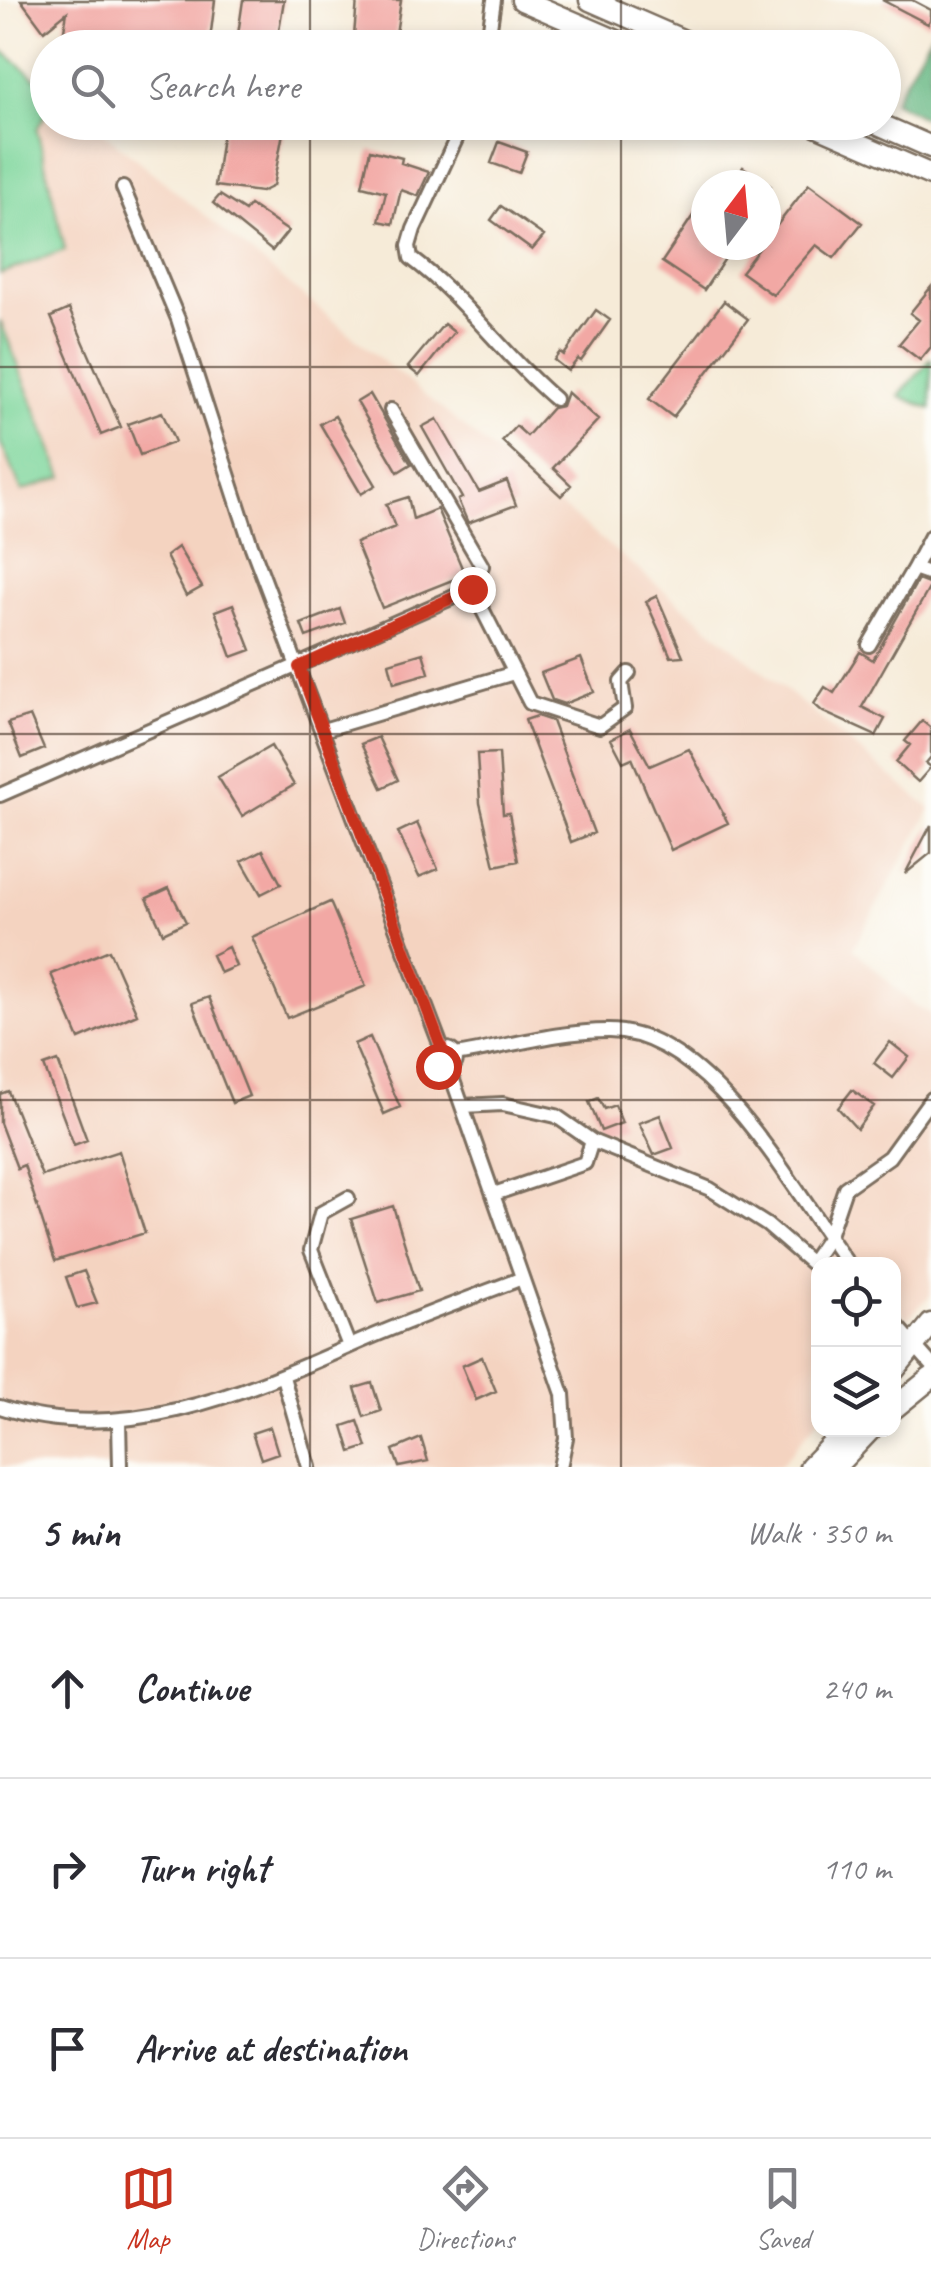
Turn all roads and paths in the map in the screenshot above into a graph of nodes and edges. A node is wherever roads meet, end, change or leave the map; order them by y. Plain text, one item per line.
1 (494, 0) edge
2 (522, 0) edge
3 (590, 0) edge
4 (489, 30) edge
5 (591, 30) edge
6 (659, 30) edge
7 (901, 134) edge
8 (456, 140) edge
9 (851, 140) edge
10 (931, 147) edge
11 (931, 174) edge
12 (123, 188) dead end
13 (555, 400) dead end
14 (391, 410) dead end
15 (931, 536) edge
16 (914, 568) junction
17 (931, 574) edge
18 (472, 589) junction
19 (869, 645) dead end
20 (299, 667) junction
21 (514, 673) junction
22 (630, 673) dead end
23 (323, 730) junction
24 (0, 795) edge
25 (449, 1058) junction
26 (931, 1099) edge
27 (462, 1106) junction
28 (592, 1141) junction
29 (494, 1194) junction
30 (348, 1198) dead end
31 (828, 1238) junction
32 (843, 1257) edge
33 (520, 1279) junction
34 (931, 1324) edge
35 (901, 1330) edge
36 (913, 1345) junction
37 (349, 1346) junction
38 (901, 1361) edge
39 (931, 1364) edge
40 (283, 1377) junction
41 (931, 1378) edge
42 (901, 1402) edge
43 (0, 1408) edge
44 (119, 1420) junction
45 (839, 1437) edge
46 (863, 1437) edge
47 (560, 1466) edge
48 (120, 1467) edge
49 (309, 1467) edge
50 (810, 1467) edge
51 (835, 1467) edge

1 - 4 street
2 - 5 main road
3 - 6 main road
7 - 10 main road
8 - 13 street
9 - 11 main road
12 - 20 street
14 - 18 street
15 - 16 street
16 - 17 street
16 - 19 street
18 - 20 street
18 - 21 street
20 - 23 street
20 - 24 street
21 - 22 street
21 - 23 street
23 - 25 street
25 - 27 street
25 - 31 street
26 - 31 street
27 - 28 street
27 - 29 street
28 - 29 street
28 - 31 street
29 - 33 street
30 - 37 street
31 - 32 street
33 - 37 street
33 - 47 street
34 - 36 main road
35 - 36 street
36 - 38 main road
36 - 39 street
37 - 40 street
40 - 44 street
40 - 49 street
41 - 42 main road
43 - 44 street
44 - 48 street
45 - 50 main road
46 - 51 main road

